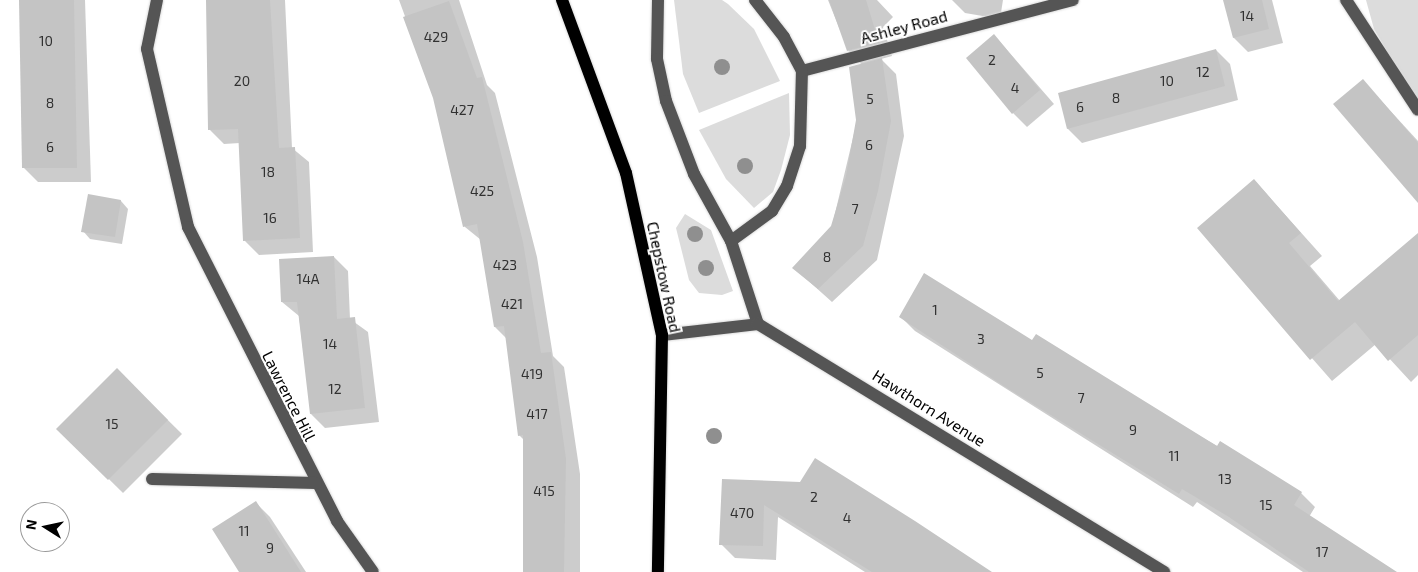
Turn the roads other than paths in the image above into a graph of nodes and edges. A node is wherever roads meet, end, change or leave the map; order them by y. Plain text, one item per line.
1 (157, 0) edge
2 (562, 0) edge
3 (658, 0) edge
4 (755, 0) edge
5 (1072, 0) edge
6 (1346, 0) edge
7 (802, 71) junction
8 (1418, 110) edge
9 (731, 241) junction
10 (758, 324) junction
11 (662, 335) junction
12 (152, 479) dead end
13 (316, 483) junction
14 (373, 572) edge
15 (658, 572) edge
16 (1164, 572) edge

1 - 13 street, Lawrence Hill
2 - 11 main road, Chepstow Road
3 - 9 street
4 - 7 street
5 - 7 street, Ashley Road
6 - 8 street
7 - 9 street
9 - 10 street
10 - 11 street
10 - 16 street, Hawthorn Avenue
11 - 15 main road, Chepstow Road
12 - 13 street
13 - 14 street, Lawrence Hill

